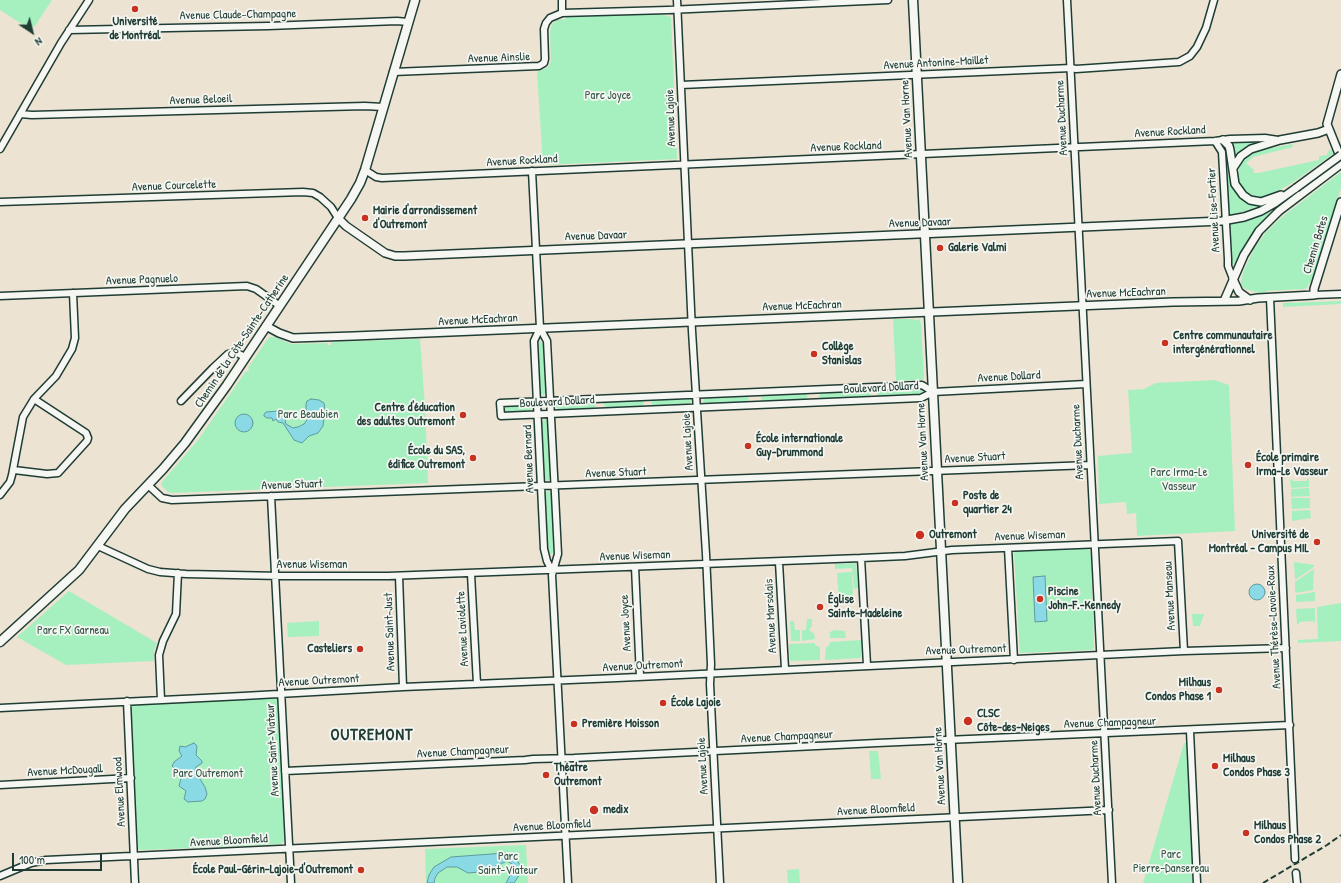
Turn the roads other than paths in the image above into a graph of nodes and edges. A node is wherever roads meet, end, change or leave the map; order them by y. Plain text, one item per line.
1 (89, 0) edge
2 (415, 0) edge
3 (562, 0) edge
4 (677, 0) edge
5 (888, 0) edge
6 (913, 0) edge
7 (1067, 0) edge
8 (1214, 0) edge
9 (677, 10) junction
10 (562, 13) junction
11 (408, 22) junction
12 (69, 30) junction
13 (1070, 68) junction
14 (393, 72) junction
15 (1341, 74) edge
16 (917, 75) junction
17 (681, 85) junction
18 (383, 107) junction
19 (20, 114) junction
20 (1328, 128) junction
21 (1223, 140) junction
22 (1280, 140) junction
23 (1215, 141) junction
24 (1074, 148) junction
25 (0, 149) edge
26 (921, 155) junction
27 (1341, 155) edge
28 (1341, 159) edge
29 (1341, 164) edge
30 (684, 165) junction
31 (1233, 168) junction
32 (365, 170) junction
33 (532, 171) junction
34 (1296, 188) junction
35 (0, 202) edge
36 (1341, 202) edge
37 (338, 218) junction
38 (1226, 220) junction
39 (1078, 227) junction
40 (925, 233) junction
41 (688, 244) junction
42 (536, 250) junction
43 (1233, 279) junction
44 (73, 293) junction
45 (1341, 294) edge
46 (0, 296) edge
47 (1314, 296) junction
48 (1270, 298) junction
49 (1250, 300) junction
50 (1224, 301) junction
51 (280, 306) junction
52 (1082, 306) junction
53 (929, 312) junction
54 (692, 322) junction
55 (266, 326) junction
56 (540, 328) junction
57 (246, 357) junction
58 (1086, 384) junction
59 (933, 392) junction
60 (696, 395) junction
61 (34, 399) junction
62 (181, 401) dead end
63 (550, 401) junction
64 (537, 402) junction
65 (697, 407) junction
66 (550, 413) junction
67 (538, 414) junction
68 (1090, 465) junction
69 (14, 470) junction
70 (937, 470) junction
71 (702, 480) junction
72 (148, 485) junction
73 (542, 486) junction
74 (554, 486) junction
75 (0, 495) edge
76 (271, 496) junction
77 (1178, 541) joint
78 (1094, 545) junction
79 (98, 546) junction
80 (1008, 548) junction
81 (941, 552) junction
82 (861, 558) junction
83 (779, 562) junction
84 (706, 564) junction
85 (635, 567) junction
86 (552, 571) junction
87 (178, 573) junction
88 (472, 574) junction
89 (275, 576) junction
90 (398, 576) junction
91 (0, 642) edge
92 (1286, 648) junction
93 (1184, 651) junction
94 (1100, 656) junction
95 (1014, 660) junction
96 (947, 662) junction
97 (867, 665) junction
98 (785, 669) junction
99 (711, 673) junction
100 (640, 677) junction
101 (558, 681) junction
102 (477, 684) junction
103 (402, 687) junction
104 (281, 694) junction
105 (161, 700) junction
106 (127, 701) junction
107 (0, 708) edge
108 (1290, 725) junction
109 (1190, 731) junction
110 (1105, 734) junction
111 (951, 740) junction
112 (714, 751) junction
113 (562, 758) junction
114 (285, 771) junction
115 (131, 778) junction
116 (0, 785) edge
117 (1109, 810) junction
118 (955, 817) junction
119 (718, 829) junction
120 (565, 836) junction
121 (289, 849) junction
122 (134, 856) junction
123 (1295, 860) tunnel mouth
124 (1296, 873) tunnel mouth
125 (0, 876) edge
126 (135, 883) edge
127 (291, 883) edge
128 (568, 883) edge
129 (720, 883) edge
130 (958, 883) edge
131 (1112, 883) edge
132 (1197, 883) edge
133 (1297, 883) edge

1 - 12 street
2 - 11 main road, Chemin de la Côte-Sainte-Catherine
3 - 10 street
4 - 9 street, Avenue Lajoie
5 - 9 street
6 - 16 main road, Avenue Van Horne
7 - 13 street, Avenue Ducharme
8 - 13 street, Avenue Antonine-Maillet
9 - 10 street
9 - 17 street, Avenue Lajoie
10 - 14 street, Avenue Ainslie
11 - 12 street, Avenue Claude-Champagne
11 - 14 main road, Chemin de la Côte-Sainte-Catherine
12 - 19 street
13 - 16 street, Avenue Antonine-Maillet
13 - 24 street, Avenue Ducharme
14 - 18 main road, Chemin de la Côte-Sainte-Catherine
15 - 20 street
16 - 17 street, Avenue Antonine-Maillet
16 - 26 main road, Avenue Van Horne
17 - 30 street, Avenue Lajoie
18 - 19 street, Avenue Beloeil
18 - 32 main road, Chemin de la Côte-Sainte-Catherine
19 - 25 street
20 - 22 street, Avenue Rockland
20 - 28 street
21 - 22 street, Avenue Rockland
21 - 23 street, Avenue Rockland
21 - 31 street
22 - 31 street
23 - 24 street, Avenue Rockland
23 - 38 street, Avenue Lise-Fortier
24 - 26 street, Avenue Rockland
24 - 39 street, Avenue Ducharme
26 - 30 street, Avenue Rockland
26 - 40 main road, Avenue Van Horne
27 - 34 street, bridge
29 - 43 street
30 - 33 street, Avenue Rockland
30 - 41 street, Avenue Lajoie
31 - 34 street
32 - 33 street, Avenue Rockland
32 - 37 main road, Chemin de la Côte-Sainte-Catherine
33 - 42 street
34 - 38 street, Avenue Davaar
35 - 37 street, Avenue Courcelette
36 - 47 street, Chemin Bates
37 - 42 street, Avenue Davaar
37 - 51 main road, Chemin de la Côte-Sainte-Catherine
38 - 39 street, Avenue Davaar
38 - 43 street, Avenue Lise-Fortier
39 - 40 street, Avenue Davaar
39 - 52 street, Avenue Ducharme
40 - 41 street, Avenue Davaar
40 - 53 main road, Avenue Van Horne
41 - 42 street, Avenue Davaar
41 - 54 street, Avenue Lajoie
42 - 56 street
43 - 49 street
43 - 50 street
44 - 46 street, Avenue Pagnuelo
44 - 51 street, Avenue Pagnuelo
44 - 61 street
45 - 47 street, Avenue McEachran
47 - 48 street, Avenue McEachran
48 - 49 street, Avenue McEachran
48 - 92 street, Avenue Thérèse-Lavoie-Roux
49 - 50 street, Avenue McEachran
50 - 52 street, Avenue McEachran
51 - 55 main road, Chemin de la Côte-Sainte-Catherine
52 - 53 street, Avenue McEachran
52 - 58 street, Avenue Ducharme
53 - 54 street, Avenue McEachran
53 - 59 main road, Avenue Van Horne
54 - 56 street, Avenue McEachran
54 - 60 street, Avenue Lajoie
55 - 56 street, Avenue McEachran
55 - 57 main road, Chemin de la Côte-Sainte-Catherine
56 - 63 street, Avenue Bernard
56 - 64 street, Avenue Bernard
57 - 62 street
57 - 72 main road, Chemin de la Côte-Sainte-Catherine
58 - 59 street, Avenue Dollard
58 - 68 street, Avenue Ducharme
59 - 60 street, Boulevard Dollard
59 - 65 street, Boulevard Dollard
59 - 70 main road, Avenue Van Horne
60 - 63 street, Boulevard Dollard
60 - 65 street, Avenue Lajoie
61 - 69 street
61 - 69 street
63 - 64 street, Boulevard Dollard
63 - 66 street, Avenue Bernard
64 - 67 street, Avenue Bernard
64 - 67 street, Boulevard Dollard
65 - 66 street, Boulevard Dollard
65 - 71 street, Avenue Lajoie
66 - 67 street, Boulevard Dollard
66 - 74 street, Avenue Bernard
67 - 73 street, Avenue Bernard
68 - 70 street, Avenue Stuart
68 - 78 street, Avenue Ducharme
69 - 75 street
70 - 71 street, Avenue Stuart
70 - 81 main road, Avenue Van Horne
71 - 74 street, Avenue Stuart
71 - 84 street, Avenue Lajoie
72 - 76 street, Avenue Stuart
72 - 79 main road, Chemin de la Côte-Sainte-Catherine
73 - 74 street, Avenue Stuart
73 - 76 street, Avenue Stuart
73 - 86 street, Avenue Bernard
74 - 86 street, Avenue Bernard
76 - 89 street, Avenue Saint-Viateur
77 - 78 street, Avenue Wiseman
77 - 93 street, Avenue Manseau
78 - 80 street, Avenue Wiseman
78 - 94 street, Avenue Ducharme
79 - 87 street, Avenue Wiseman
79 - 91 main road, Chemin de la Côte-Sainte-Catherine
80 - 81 street, Avenue Wiseman
80 - 95 street
81 - 82 street, Avenue Wiseman
81 - 96 main road, Avenue Van Horne
82 - 83 street, Avenue Wiseman
82 - 97 street
83 - 84 street, Avenue Wiseman
83 - 98 street, Avenue Marsolais
84 - 85 street, Avenue Wiseman
84 - 99 street, Avenue Lajoie
85 - 86 street, Avenue Wiseman
85 - 100 street, Avenue Joyce
86 - 88 street, Avenue Wiseman
86 - 101 street, Avenue Bernard
87 - 89 street, Avenue Wiseman
87 - 105 street
88 - 90 street, Avenue Wiseman
88 - 102 street, Avenue Laviolette
89 - 90 street, Avenue Wiseman
89 - 104 street, Avenue Saint-Viateur
90 - 103 street, Avenue Saint-Just
92 - 93 street, Avenue Outremont
92 - 108 street, Avenue Thérèse-Lavoie-Roux
93 - 94 street, Avenue Outremont
94 - 95 street, Avenue Outremont
94 - 110 street, Avenue Ducharme
95 - 96 street, Avenue Outremont
96 - 97 street, Avenue Outremont
96 - 111 main road, Avenue Van Horne
97 - 98 street, Avenue Outremont
98 - 99 street, Avenue Outremont
99 - 100 street, Avenue Outremont
99 - 112 street, Avenue Lajoie
100 - 101 street, Avenue Outremont
101 - 102 street, Avenue Outremont
101 - 113 street, Avenue Bernard
102 - 103 street, Avenue Outremont
103 - 104 street, Avenue Outremont
104 - 105 street, Avenue Outremont
104 - 114 street, Avenue Saint-Viateur
105 - 106 street, Avenue Outremont
106 - 107 street, Avenue Outremont
106 - 115 street, Avenue Elmwood
108 - 109 street, Avenue Champagneur
108 - 123 street, Avenue Thérèse-Lavoie-Roux
109 - 110 street, Avenue Champagneur
109 - 132 street
110 - 111 street, Avenue Champagneur
110 - 117 street, Avenue Ducharme
111 - 112 street, Avenue Champagneur
111 - 118 main road, Avenue Van Horne
112 - 113 street, Avenue Champagneur
112 - 119 street, Avenue Lajoie
113 - 114 street, Avenue Champagneur
113 - 120 street, Avenue Bernard
114 - 121 street, Avenue Saint-Viateur
115 - 116 street, Avenue McDougall
115 - 122 street, Avenue Elmwood
117 - 118 street, Avenue Bloomfield
117 - 131 street, Avenue Ducharme
118 - 119 street, Avenue Bloomfield
118 - 130 main road, Avenue Van Horne
119 - 120 street, Avenue Bloomfield
119 - 129 street, Avenue Lajoie
120 - 121 street, Avenue Bloomfield
120 - 128 street, Avenue Bernard
121 - 122 street, Avenue Bloomfield
121 - 127 street, Avenue Saint-Viateur
122 - 125 street, Avenue Bloomfield
122 - 126 street, Avenue Elmwood
124 - 133 street

